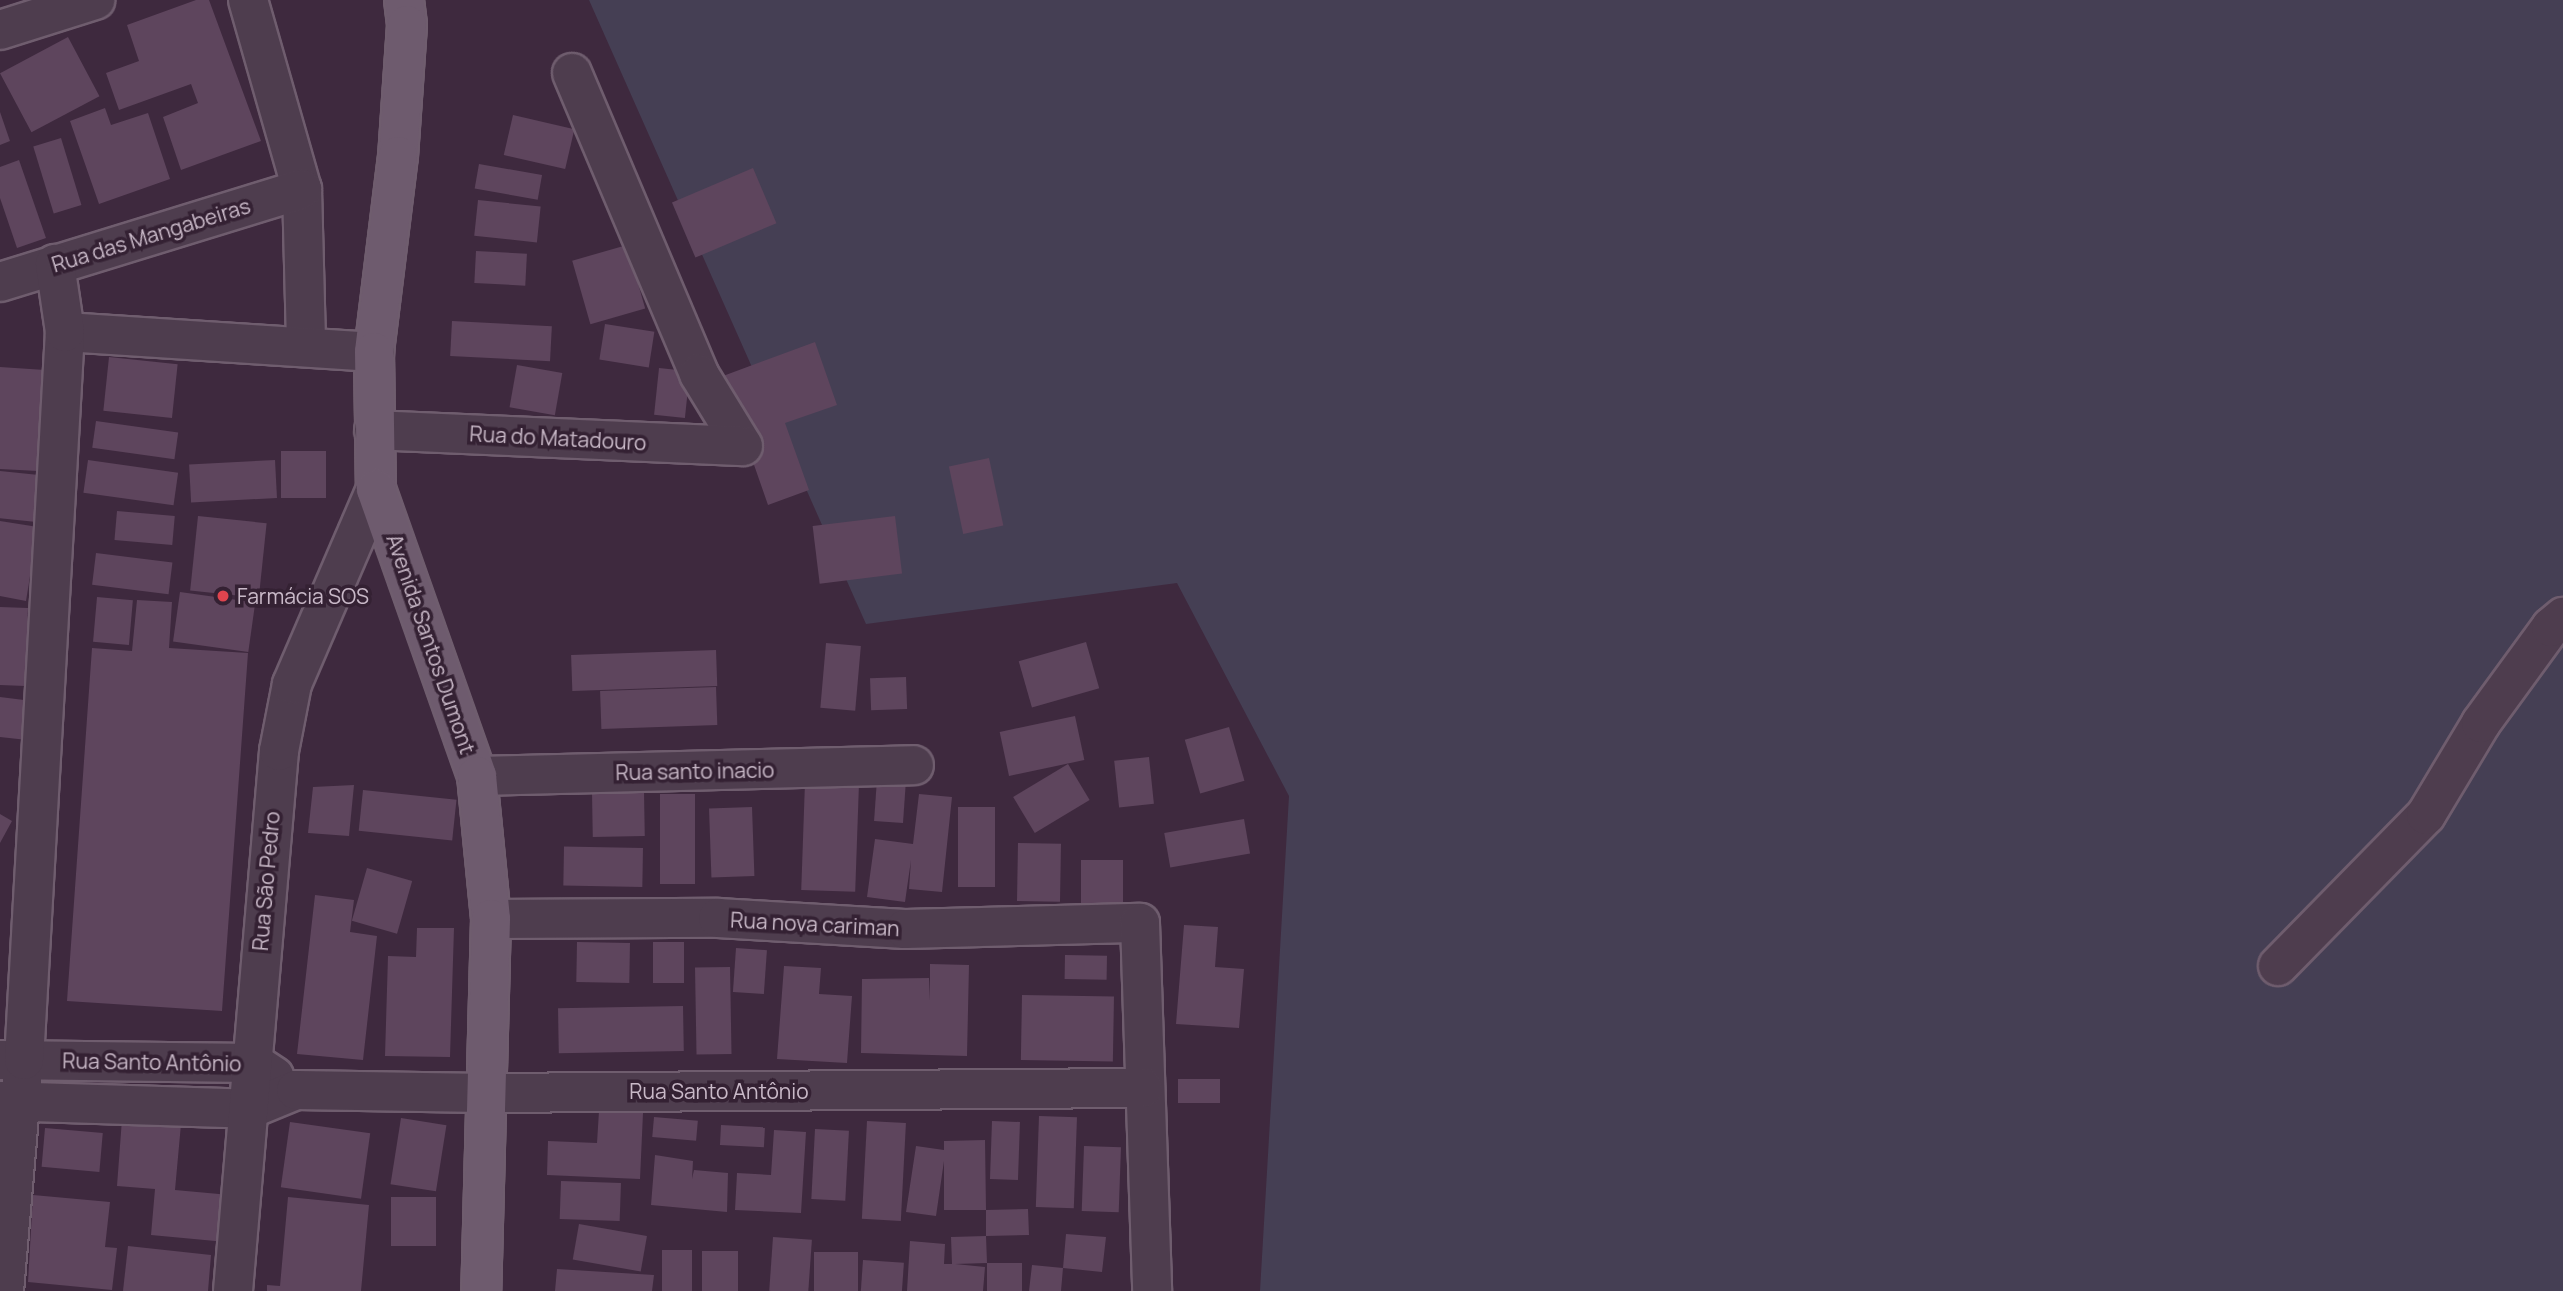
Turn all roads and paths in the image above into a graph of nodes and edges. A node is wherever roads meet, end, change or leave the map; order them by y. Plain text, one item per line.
1 (95, 0) edge
2 (248, 0) edge
3 (404, 0) edge
4 (0, 30) edge
5 (572, 73) dead end
6 (302, 190) junction
7 (55, 264) junction
8 (0, 282) edge
9 (65, 332) junction
10 (306, 345) junction
11 (374, 352) junction
12 (374, 430) junction
13 (376, 489) junction
14 (2563, 617) edge
15 (914, 765) dead end
16 (477, 776) junction
17 (491, 919) junction
18 (2278, 966) dead end
19 (12, 1060) edge
20 (254, 1063) junction
21 (1143, 1088) junction
22 (296, 1090) junction
23 (485, 1093) junction
24 (10, 1101) edge
25 (250, 1109) junction
26 (4, 1291) edge
27 (233, 1291) edge
28 (481, 1291) edge
29 (1152, 1291) edge

1 - 4 street
2 - 6 street
3 - 11 main road, Avenida Santos Dumont
5 - 12 street, Rua do Matadouro
6 - 7 street, Rua das Mangabeiras
6 - 10 street
7 - 8 street, Rua das Mangabeiras
7 - 9 street
9 - 10 street
9 - 19 street
10 - 11 street
11 - 12 main road, Avenida Santos Dumont
12 - 13 main road, Avenida Santos Dumont
13 - 16 main road, Avenida Santos Dumont
13 - 20 street, Rua São Pedro
14 - 18 street
15 - 16 street, Rua santo inacio
16 - 17 main road, Avenida Santos Dumont
17 - 21 street, Rua nova cariman
17 - 23 main road, Avenida Santos Dumont
19 - 20 street, Rua Santo Antônio
19 - 24 street
20 - 22 street, Rua Santo Antônio
20 - 25 street, Rua São Pedro
21 - 23 street, Rua Santo Antônio
21 - 29 street
22 - 23 street, Rua Santo Antônio
22 - 25 street, Rua Santo Antônio
23 - 28 main road, Avenida Santos Dumont
24 - 25 street, Rua Santo Antônio
24 - 26 street
25 - 27 street, Rua São Pedro

